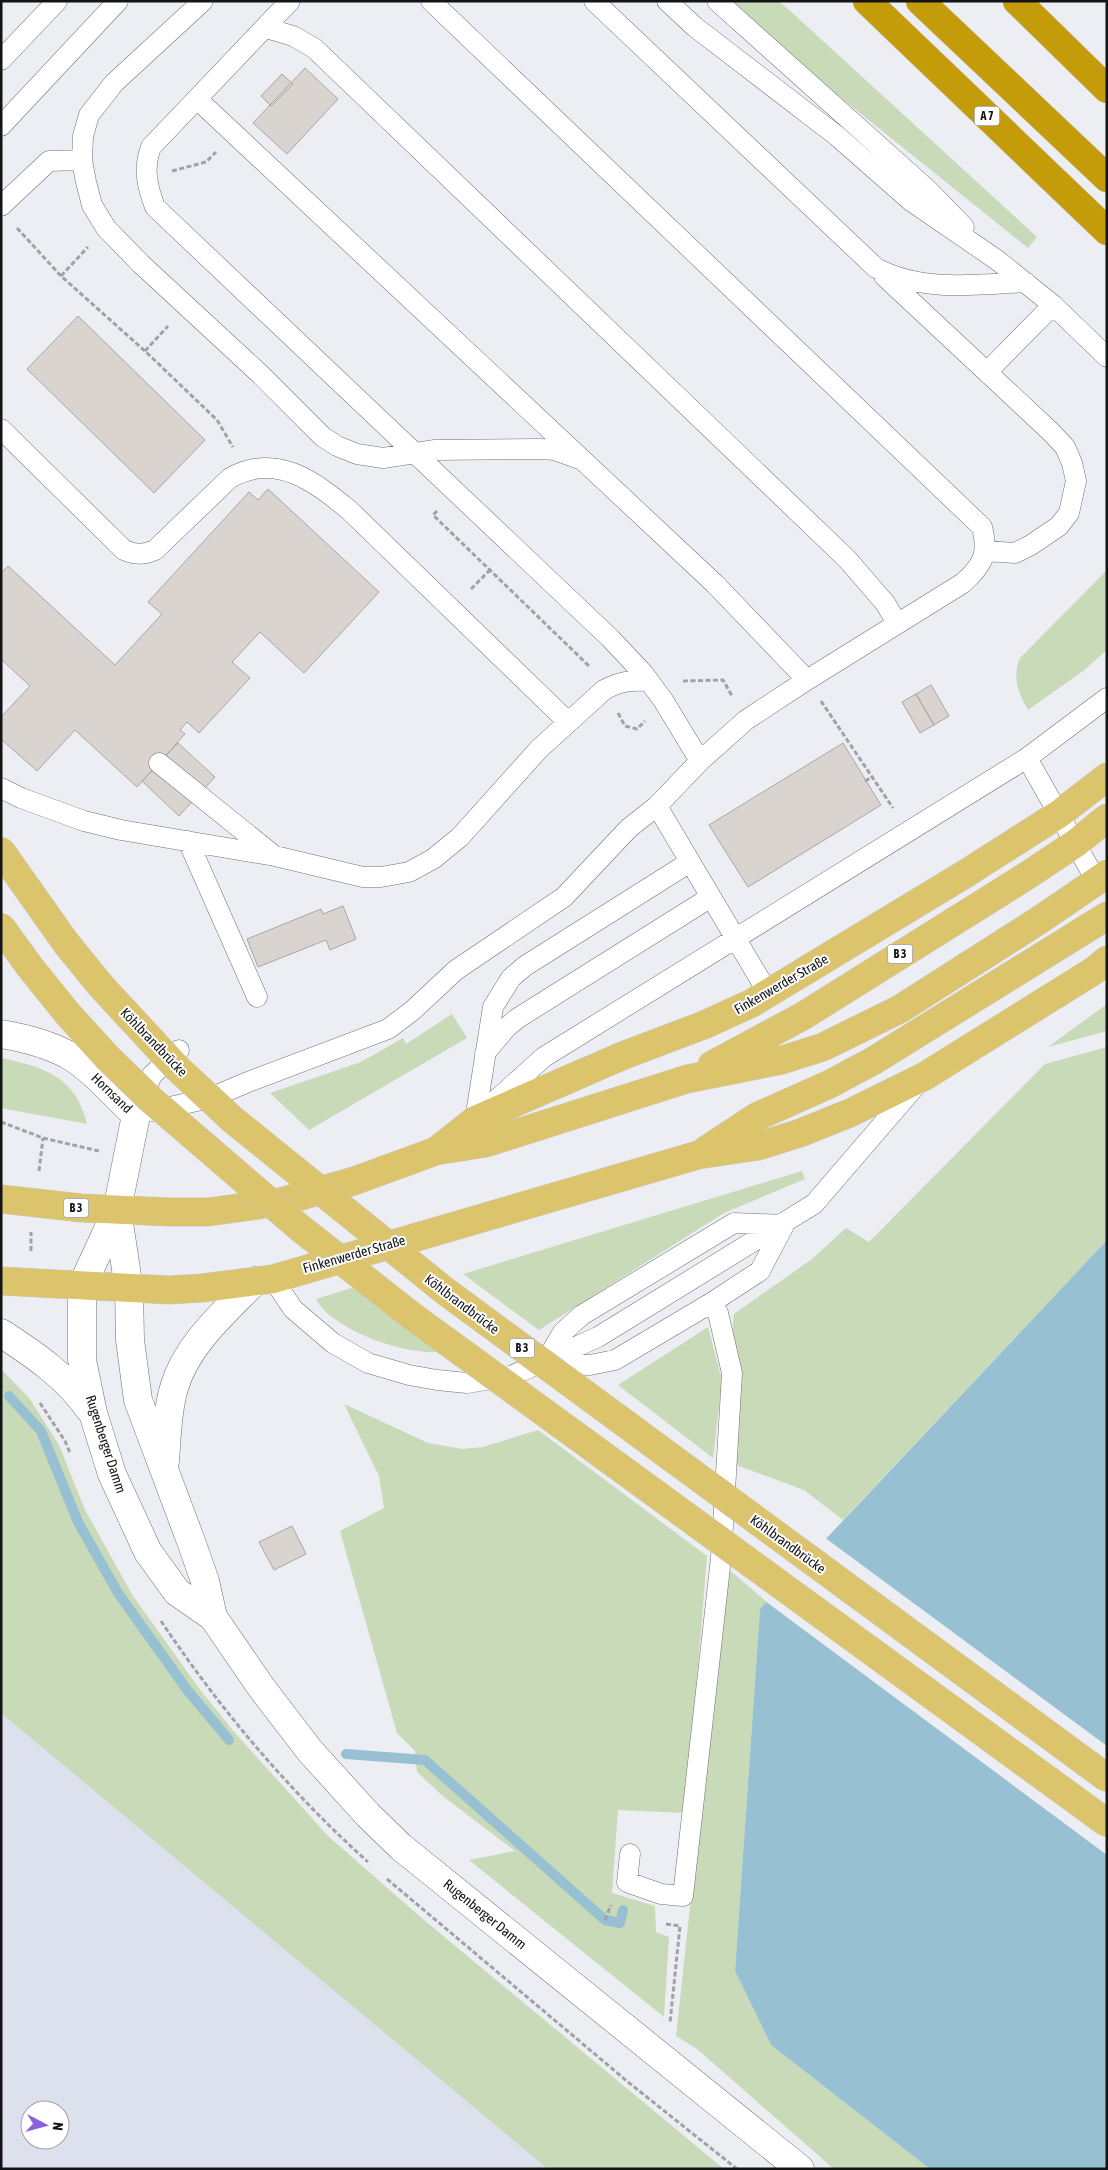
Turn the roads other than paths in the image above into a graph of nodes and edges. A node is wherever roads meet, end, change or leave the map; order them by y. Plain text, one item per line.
1 (57, 1) edge
2 (118, 1) edge
3 (203, 1) edge
4 (290, 1) edge
5 (431, 1) edge
6 (594, 1) edge
7 (667, 1) edge
8 (717, 1) edge
9 (867, 1) edge
10 (920, 1) edge
11 (1017, 1) edge
12 (266, 28) junction
13 (1, 60) edge
14 (1107, 89) edge
15 (197, 99) junction
16 (1, 126) edge
17 (82, 160) junction
18 (1107, 178) edge
19 (1, 206) edge
20 (1107, 231) edge
21 (997, 260) junction
22 (876, 268) junction
23 (1025, 282) junction
24 (1053, 305) junction
25 (1107, 357) edge
26 (987, 372) junction
27 (1, 429) edge
28 (415, 454) junction
29 (580, 459) junction
30 (985, 551) junction
31 (898, 623) junction
32 (807, 680) junction
33 (649, 681) junction
34 (1107, 698) edge
35 (568, 722) junction
36 (1028, 758) junction
37 (700, 761) junction
38 (159, 763) dead end
39 (1107, 777) edge
40 (1, 788) edge
41 (657, 806) junction
42 (1059, 814) junction
43 (1107, 818) edge
44 (188, 841) junction
45 (1076, 843) junction
46 (1, 851) edge
47 (275, 856) junction
48 (690, 862) junction
49 (1102, 878) edge
50 (711, 897) junction
51 (1107, 916) edge
52 (1, 928) edge
53 (736, 939) junction
54 (1107, 960) edge
55 (768, 993) junction
56 (257, 997) dead end
57 (1, 1034) edge
58 (179, 1050) dead end
59 (484, 1054) junction
60 (925, 1076) junction
61 (687, 1079) junction
62 (136, 1115) junction
63 (475, 1120) junction
64 (436, 1151) junction
65 (698, 1155) junction
66 (1, 1199) edge
67 (117, 1210) junction
68 (784, 1224) junction
69 (264, 1280) junction
70 (1, 1281) edge
71 (82, 1286) junction
72 (128, 1289) junction
73 (711, 1303) junction
74 (1, 1333) edge
75 (547, 1359) junction
76 (93, 1413) junction
77 (164, 1467) junction
78 (213, 1617) junction
79 (1107, 1778) edge
80 (1107, 1823) edge
81 (630, 1854) dead end
82 (800, 2169) edge

1 - 13 lane
2 - 16 lane
3 - 17 lane
4 - 12 lane
5 - 30 lane
6 - 22 lane
7 - 21 lane
8 - 21 lane
9 - 20 highway, A 7
10 - 18 highway
11 - 14 highway
12 - 15 lane
12 - 31 lane
15 - 28 lane
15 - 29 lane
17 - 19 lane
17 - 28 lane
21 - 23 lane
22 - 23 lane
22 - 26 lane
23 - 24 lane
24 - 25 lane
24 - 26 lane
26 - 30 lane
27 - 35 lane
28 - 29 lane
28 - 33 lane
29 - 32 lane
30 - 31 lane
31 - 32 lane
32 - 37 lane
33 - 35 lane
33 - 37 lane
34 - 36 lane
35 - 47 lane
36 - 42 lane
36 - 53 lane
37 - 41 lane
38 - 47 lane
39 - 42 main road, Finkenwerder Straße / B 3
40 - 44 lane
41 - 48 lane
41 - 62 lane
42 - 45 lane
42 - 55 main road, Finkenwerder Straße / B 3
43 - 45 main road, Finkenwerder Straße / B 3
44 - 47 lane
44 - 56 lane
45 - 49 lane
45 - 61 main road, Finkenwerder Straße / B 3
46 - 79 main road, Köhlbrandbrücke / B 3, bridge
48 - 50 lane
48 - 59 lane
49 - 61 main road, Finkenwerder Straße / B 3
50 - 53 lane
50 - 59 lane
51 - 65 main road, Finkenwerder Straße
52 - 80 main road, bridge
53 - 55 lane
53 - 63 lane
54 - 60 main road, Finkenwerder Straße
55 - 63 main road, Finkenwerder Straße / B 3
57 - 62 street, Hornsand
58 - 62 lane
59 - 63 lane
60 - 65 main road, Finkenwerder Straße
60 - 68 lane
61 - 64 main road, Finkenwerder Straße / B 3
62 - 67 street, Hornsand
63 - 64 main road, Finkenwerder Straße / B 3
64 - 67 main road, Finkenwerder Straße / B 3
65 - 69 main road, Finkenwerder Straße
66 - 67 main road, Finkenwerder Straße / B 3
67 - 71 street, Rugenberger Damm
67 - 72 street, Rugenberger Damm
68 - 73 lane
68 - 75 lane
68 - 75 lane
69 - 72 main road, Finkenwerder Straße
69 - 75 lane
69 - 77 street, Rugenberger Damm
70 - 71 main road, Finkenwerder Straße
71 - 72 main road, Finkenwerder Straße
71 - 76 street, Rugenberger Damm
72 - 77 street, Rugenberger Damm
73 - 75 lane
73 - 81 lane
74 - 76 street
76 - 78 street, Rugenberger Damm
77 - 78 street, Rugenberger Damm
78 - 82 street, Rugenberger Damm

